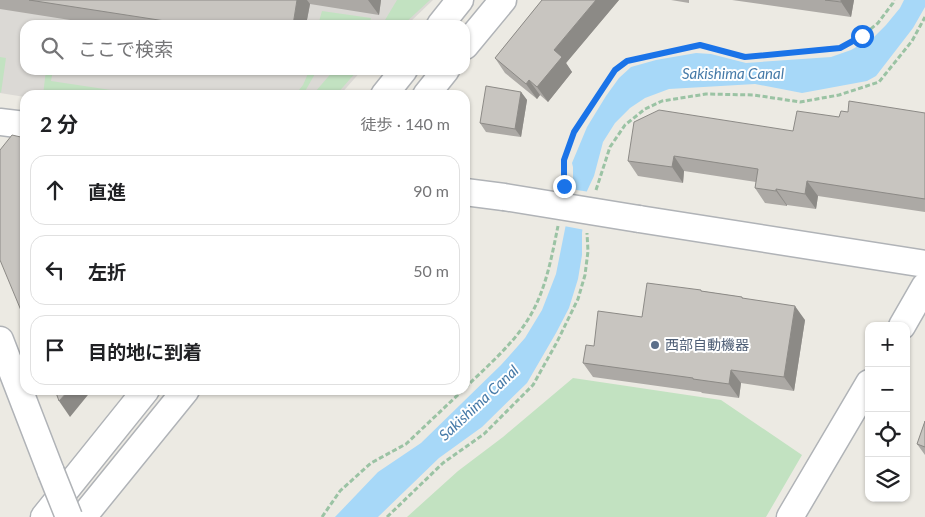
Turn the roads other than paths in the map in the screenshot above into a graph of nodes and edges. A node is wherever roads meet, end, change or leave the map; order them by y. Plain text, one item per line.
1 (460, 0) edge
2 (503, 0) edge
3 (444, 20) edge
4 (470, 40) edge
5 (400, 75) edge
6 (442, 75) edge
7 (388, 90) edge
8 (430, 90) edge
9 (0, 122) edge
10 (20, 124) edge
11 (470, 193) edge
12 (925, 264) edge
13 (925, 286) edge
14 (904, 322) edge
15 (0, 340) edge
16 (865, 390) edge
17 (20, 392) edge
18 (21, 395) edge
19 (142, 395) edge
20 (182, 395) edge
21 (44, 517) edge
22 (69, 517) edge
23 (83, 517) edge
24 (790, 517) edge

1 - 3 street
2 - 4 street
5 - 7 street
6 - 8 street
9 - 10 street
11 - 12 street, bridge
13 - 14 street
15 - 17 street, bridge
16 - 24 street
18 - 22 street, bridge
19 - 21 street
20 - 23 street

